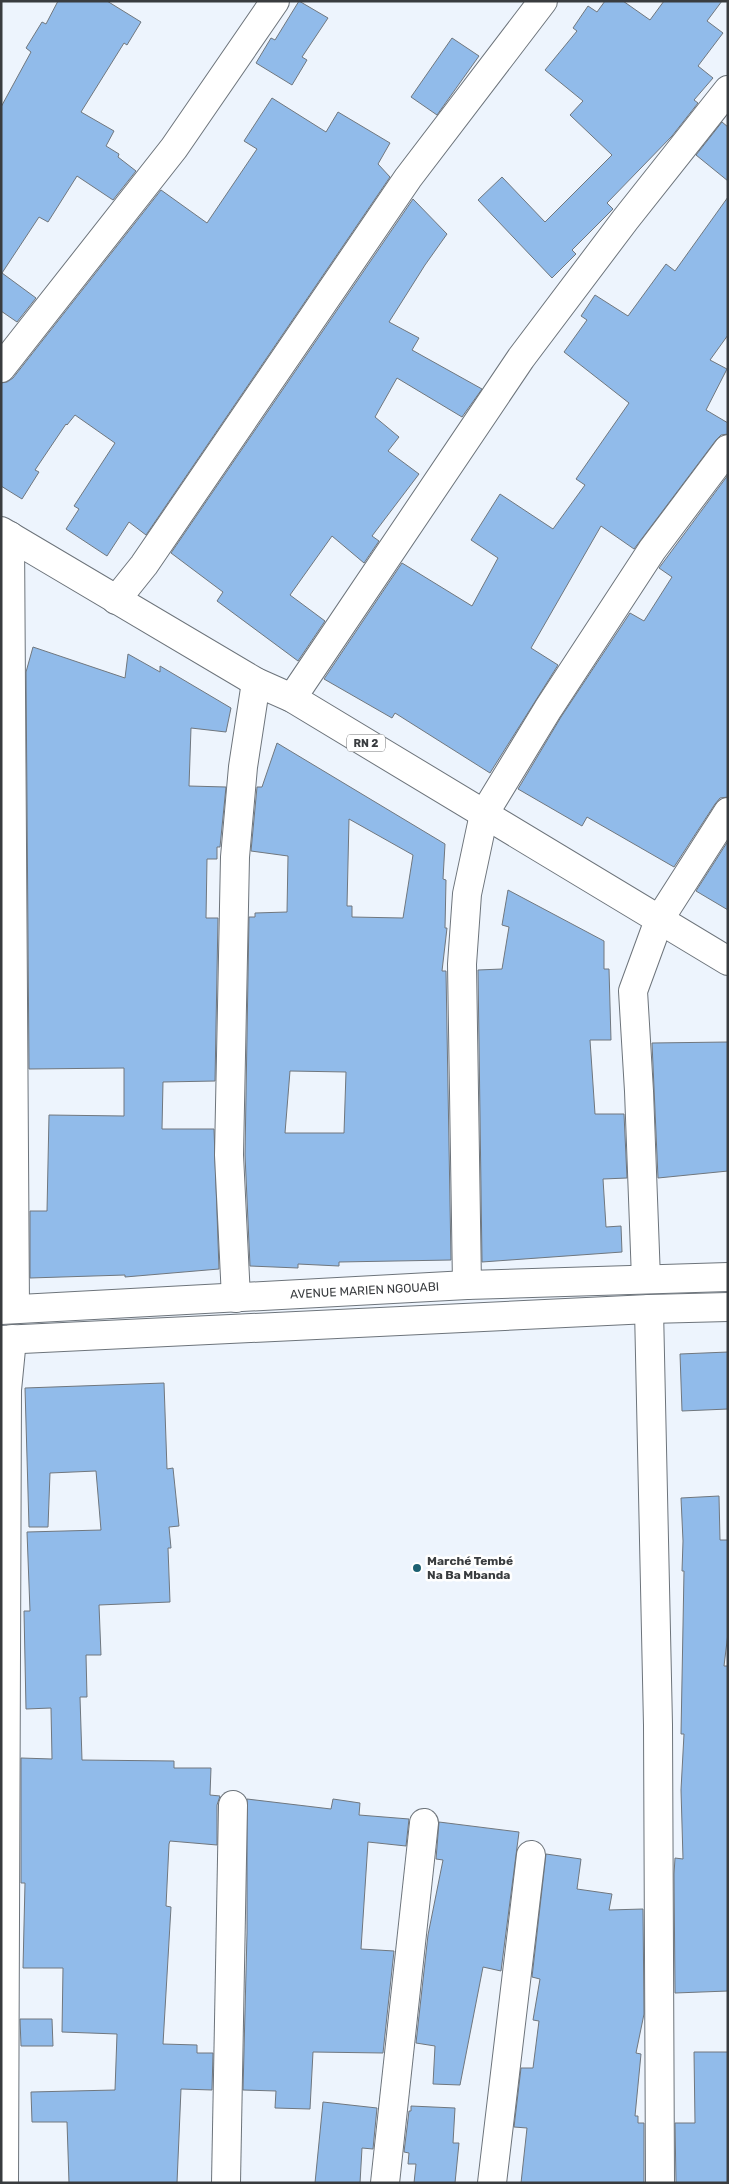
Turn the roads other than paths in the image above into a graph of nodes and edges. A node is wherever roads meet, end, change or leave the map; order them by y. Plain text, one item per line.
1 (275, 1) edge
2 (543, 1) edge
3 (728, 90) edge
4 (1, 368) edge
5 (728, 449) edge
6 (6, 534) edge
7 (116, 600) junction
8 (256, 682) junction
9 (292, 698) junction
10 (728, 812) edge
11 (484, 814) junction
12 (658, 920) junction
13 (728, 961) edge
14 (728, 1277) edge
15 (646, 1279) junction
16 (467, 1285) junction
17 (236, 1298) junction
18 (728, 1307) edge
19 (649, 1309) junction
20 (8, 1310) edge
21 (7, 1340) edge
22 (233, 1805) dead end
23 (424, 1823) dead end
24 (531, 1855) dead end
25 (4, 2183) edge
26 (226, 2183) edge
27 (385, 2183) edge
28 (492, 2183) edge
29 (660, 2183) edge

1 - 4 main road
2 - 7 main road
3 - 9 main road
5 - 11 main road
6 - 7 main road, RN 2
6 - 20 main road
7 - 8 main road, RN 2
8 - 9 main road, RN 2
8 - 17 main road
9 - 11 main road, RN 2
10 - 12 main road
11 - 12 main road, RN 2
11 - 16 main road
12 - 13 main road, RN 2
12 - 15 main road
14 - 15 main road, AVENUE MARIEN NGOUABI
15 - 16 main road, AVENUE MARIEN NGOUABI
16 - 17 main road, AVENUE MARIEN NGOUABI
17 - 20 main road, AVENUE MARIEN NGOUABI
18 - 19 main road
19 - 21 main road
19 - 29 main road
21 - 25 main road
22 - 26 main road
23 - 27 main road
24 - 28 main road

